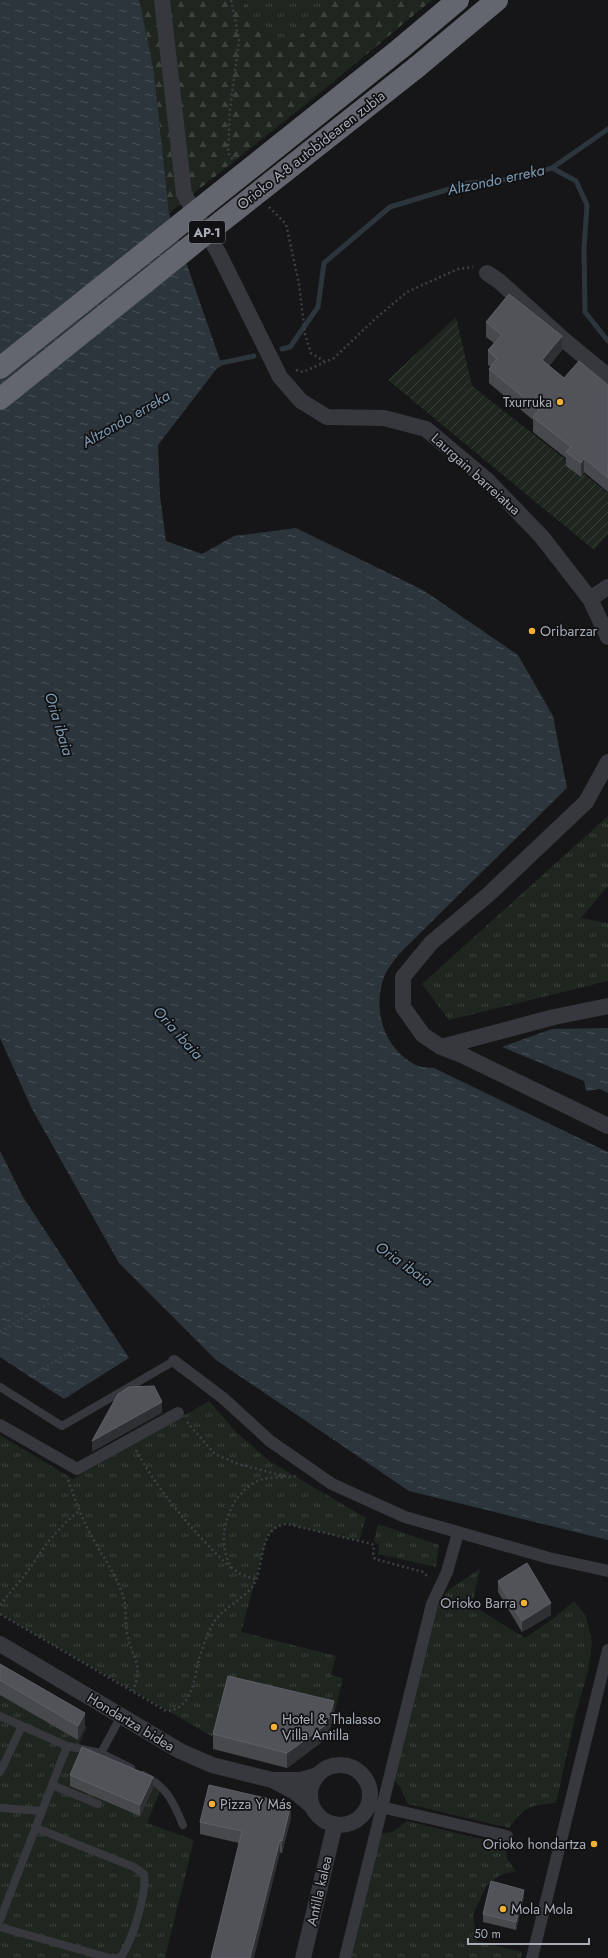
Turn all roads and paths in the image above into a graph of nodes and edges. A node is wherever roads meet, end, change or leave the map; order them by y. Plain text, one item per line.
1 (162, 0) edge
2 (458, 0) edge
3 (497, 0) edge
4 (487, 273) joint
5 (0, 368) edge
6 (276, 369) junction
7 (608, 376) edge
8 (0, 399) edge
9 (608, 587) edge
10 (590, 599) junction
11 (608, 637) edge
12 (608, 762) edge
13 (608, 1006) edge
14 (441, 1047) junction
15 (608, 1126) edge
16 (22, 1254) dead end
17 (0, 1267) edge
18 (51, 1302) dead end
19 (0, 1332) edge
20 (78, 1347) dead end
21 (174, 1361) joint
22 (30, 1377) dead end
23 (0, 1387) edge
24 (178, 1413) joint
25 (0, 1425) edge
26 (130, 1439) junction
27 (61, 1460) junction
28 (316, 1472) junction
29 (288, 1477) junction
30 (80, 1511) junction
31 (458, 1533) junction
32 (231, 1568) junction
33 (608, 1571) edge
34 (255, 1579) junction
35 (430, 1581) dead end
36 (0, 1605) edge
37 (0, 1614) edge
38 (0, 1644) edge
39 (608, 1650) edge
40 (133, 1691) junction
41 (0, 1716) edge
42 (121, 1716) junction
43 (22, 1726) junction
44 (67, 1746) junction
45 (101, 1753) junction
46 (2, 1762) edge
47 (0, 1772) edge
48 (318, 1774) junction
49 (272, 1780) junction
50 (52, 1785) junction
51 (98, 1804) dead end
52 (312, 1806) junction
53 (376, 1806) junction
54 (0, 1808) edge
55 (42, 1811) junction
56 (335, 1824) junction
57 (183, 1825) dead end
58 (36, 1828) junction
59 (507, 1836) dead end
60 (0, 1919) edge
61 (0, 1926) edge
62 (303, 1958) edge
63 (345, 1958) edge
64 (532, 1958) edge

1 - 6 street, Laurgain barreiatua
2 - 5 highway, Orioko A-8 autobidearen zubia / AP-1, bridge
3 - 8 highway, Orioko A-8 autobidearen zubia / AP-1, bridge
4 - 6 path
4 - 7 street
6 - 10 street, Laurgain barreiatua
9 - 10 street
10 - 11 street, Laurgain barreiatua
12 - 14 street
13 - 14 street
14 - 15 street
16 - 17 path
18 - 19 path
20 - 22 path
21 - 23 lane
21 - 28 street
24 - 26 street
24 - 29 path
25 - 27 street
26 - 27 street
26 - 32 path
27 - 30 path
28 - 29 path
28 - 31 street
29 - 32 path
30 - 36 path
30 - 40 path
31 - 33 street
31 - 53 street
32 - 34 path
34 - 35 path
34 - 40 path
37 - 40 path
38 - 42 street, Hondartza bidea
39 - 64 street
41 - 43 lane
42 - 45 lane
42 - 49 street, Hondartza bidea
43 - 44 lane
43 - 46 lane
44 - 45 lane
44 - 50 lane
45 - 57 lane
46 - 47 lane
48 - 49 street
48 - 52 street
48 - 53 street
49 - 52 street
50 - 51 lane
50 - 55 lane
52 - 56 street
53 - 56 street
53 - 59 street
53 - 63 street
54 - 55 lane
55 - 58 lane
56 - 62 street, Antilla kalea
58 - 60 lane
58 - 61 lane

